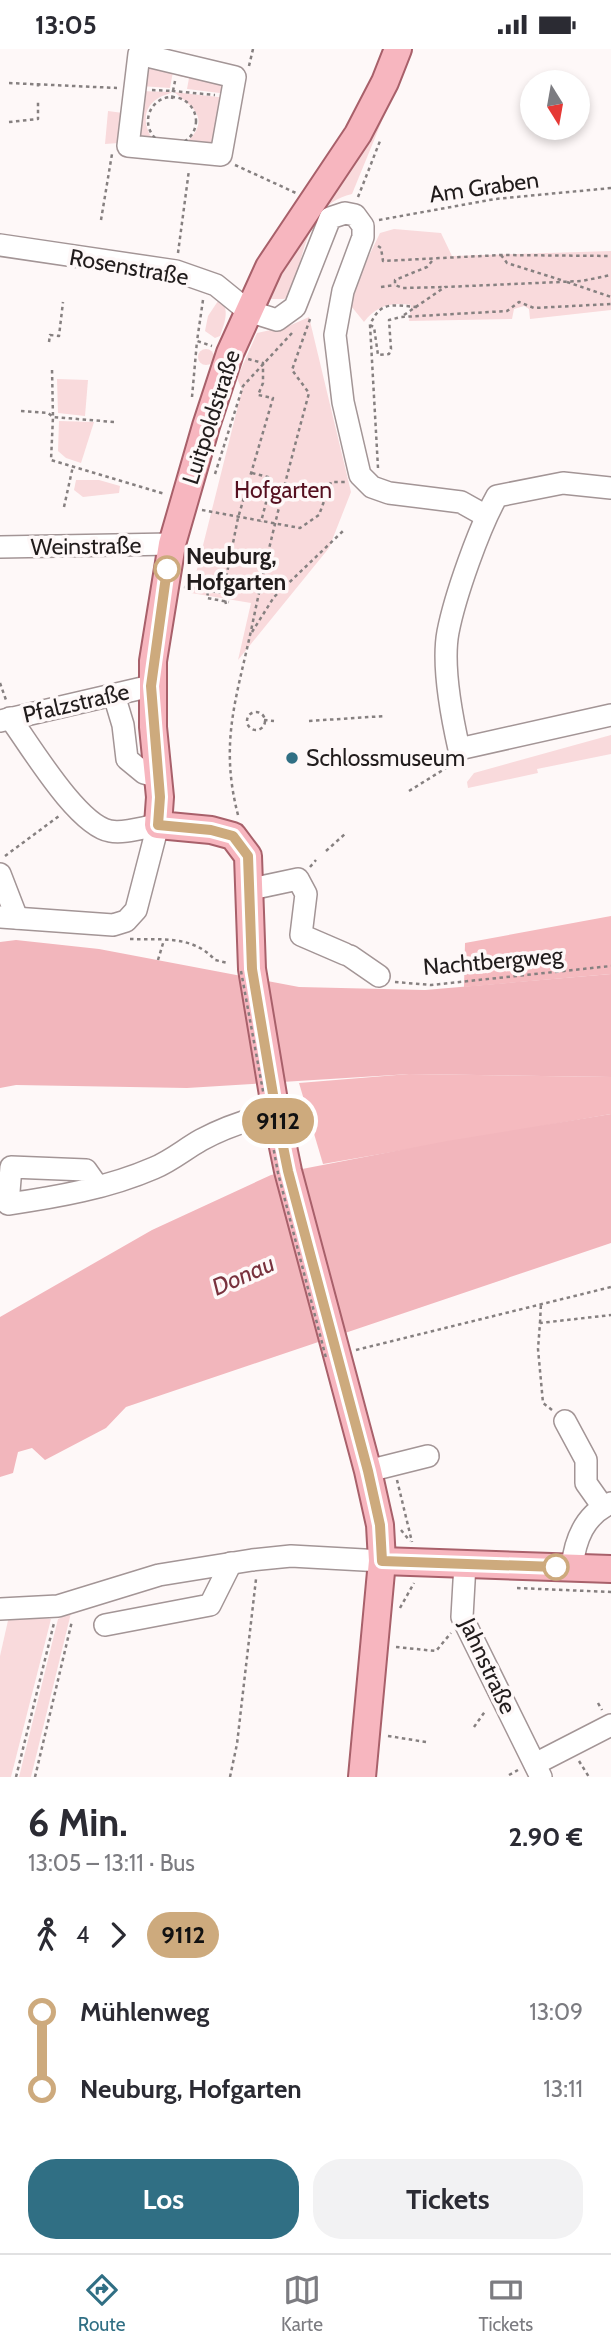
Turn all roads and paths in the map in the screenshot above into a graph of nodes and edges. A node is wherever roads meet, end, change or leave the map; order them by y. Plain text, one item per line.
1 (397, 49) edge
2 (179, 64) junction
3 (9, 83) dead end
4 (38, 83) junction
5 (135, 89) junction
6 (38, 90) dead end
7 (173, 91) junction
8 (172, 98) junction
9 (38, 101) dead end
10 (9, 123) dead end
11 (381, 137) dead end
12 (128, 146) junction
13 (190, 152) junction
14 (221, 155) junction
15 (611, 188) edge
16 (313, 202) junction
17 (101, 220) dead end
18 (359, 225) junction
19 (0, 245) edge
20 (501, 255) junction
21 (611, 256) edge
22 (433, 259) junction
23 (176, 271) junction
24 (611, 275) edge
25 (564, 281) junction
26 (395, 285) junction
27 (381, 286) dead end
28 (445, 287) junction
29 (611, 297) edge
30 (63, 302) dead end
31 (611, 304) edge
32 (419, 307) junction
33 (248, 311) junction
34 (311, 317) dead end
35 (401, 317) junction
36 (297, 324) dead end
37 (370, 325) junction
38 (49, 342) dead end
39 (263, 363) junction
40 (52, 369) dead end
41 (20, 411) dead end
42 (53, 417) junction
43 (114, 422) dead end
44 (73, 465) junction
45 (251, 473) junction
46 (360, 481) junction
47 (212, 485) dead end
48 (611, 488) edge
49 (184, 506) junction
50 (64, 507) dead end
51 (486, 516) junction
52 (238, 518) junction
53 (261, 522) junction
54 (273, 524) junction
55 (343, 531) dead end
56 (172, 544) junction
57 (0, 547) edge
58 (164, 584) junction
59 (208, 591) junction
60 (223, 593) junction
61 (250, 635) junction
62 (151, 686) junction
63 (114, 695) junction
64 (611, 715) edge
65 (385, 716) dead end
66 (5, 720) edge
67 (264, 720) junction
68 (274, 721) dead end
69 (309, 721) dead end
70 (459, 749) junction
71 (158, 777) junction
72 (409, 790) dead end
73 (74, 805) junction
74 (238, 818) dead end
75 (158, 825) junction
76 (346, 833) dead end
77 (326, 851) dead end
78 (0, 860) edge
79 (0, 874) edge
80 (251, 889) junction
81 (8, 918) edge
82 (164, 939) junction
83 (136, 940) dead end
84 (159, 960) dead end
85 (238, 965) junction
86 (611, 965) edge
87 (379, 975) joint
88 (271, 1114) junction
89 (98, 1187) junction
90 (4, 1204) edge
91 (611, 1287) edge
92 (541, 1303) junction
93 (611, 1315) edge
94 (540, 1323) junction
95 (337, 1355) junction
96 (565, 1422) joint
97 (428, 1456) dead end
98 (381, 1468) junction
99 (607, 1505) edge
100 (413, 1545) dead end
101 (258, 1560) junction
102 (382, 1561) junction
103 (231, 1563) junction
104 (466, 1563) junction
105 (611, 1569) edge
106 (563, 1583) junction
107 (67, 1604) junction
108 (0, 1609) edge
109 (463, 1620) junction
110 (105, 1625) dead end
111 (393, 1647) dead end
112 (611, 1725) edge
113 (367, 1732) junction
114 (426, 1742) dead end
115 (538, 1770) edge
116 (16, 1777) edge
117 (36, 1777) edge
118 (230, 1777) edge
119 (362, 1777) edge

1 - 16 main road, Luitpoldstraße
2 - 5 street
2 - 7 path
2 - 14 street
3 - 4 path
4 - 5 path
4 - 6 path
5 - 7 path
5 - 12 street
7 - 8 path
8 - 8 path
9 - 10 path
11 - 18 path
12 - 13 street
12 - 17 path
13 - 14 street
13 - 23 path
14 - 16 path
15 - 18 path, Am Graben
16 - 33 main road, Luitpoldstraße
18 - 22 path
18 - 33 street
18 - 46 street
19 - 23 street, Rosenstraße
20 - 21 path
20 - 22 path
20 - 25 path
22 - 26 path
23 - 33 street, Rosenstraße
24 - 25 path
25 - 28 path
25 - 29 path
26 - 27 path
26 - 28 path
28 - 32 path
30 - 38 path
31 - 35 path
32 - 35 path
32 - 37 path
33 - 49 main road, Luitpoldstraße
34 - 54 path
35 - 37 path
36 - 39 path
37 - 46 path
39 - 45 path
39 - 47 path
40 - 42 path
41 - 42 path
42 - 43 path
42 - 44 path
44 - 49 path
44 - 50 path
45 - 52 path
45 - 53 path
46 - 51 street
46 - 54 path
48 - 51 street
49 - 52 path
49 - 56 main road, Luitpoldstraße
51 - 70 street
52 - 53 path
52 - 60 path
53 - 54 path
54 - 61 path
55 - 61 path
56 - 57 street, Weinstraße
56 - 58 main road, Luitpoldstraße
58 - 59 path
58 - 62 main road, Luitpoldstraße
59 - 60 path
59 - 60 path
61 - 74 path
62 - 63 street, Pfalzstraße
62 - 71 main road, Luitpoldstraße
63 - 66 street, Pfalzstraße
63 - 71 street
64 - 70 street
65 - 69 path
66 - 73 street
67 - 67 path
67 - 68 path
70 - 72 path
71 - 75 main road, Luitpoldstraße
73 - 75 street
73 - 78 path
75 - 80 main road
75 - 81 street
76 - 77 path
79 - 81 street
80 - 85 main road
80 - 87 street
82 - 83 path
82 - 84 path
82 - 85 path
85 - 88 main road
85 - 88 path, bridge
86 - 87 path, Nachtbergweg
88 - 89 street
88 - 95 path, bridge
88 - 95 main road
89 - 90 street
89 - 90 street
91 - 92 path
92 - 94 path
92 - 95 path
93 - 94 path
94 - 96 path
95 - 98 main road
96 - 99 street
97 - 98 street
98 - 100 path
98 - 102 main road
99 - 106 street
101 - 102 street
101 - 103 street
101 - 118 path
102 - 104 main road
102 - 113 main road
103 - 107 street
103 - 110 street
104 - 106 main road
104 - 109 street, Jahnstraße
105 - 106 main road
107 - 108 street
107 - 116 path
107 - 117 path
109 - 111 path
109 - 115 street, Jahnstraße
112 - 115 street, Jahnstraße
113 - 114 path
113 - 119 main road

